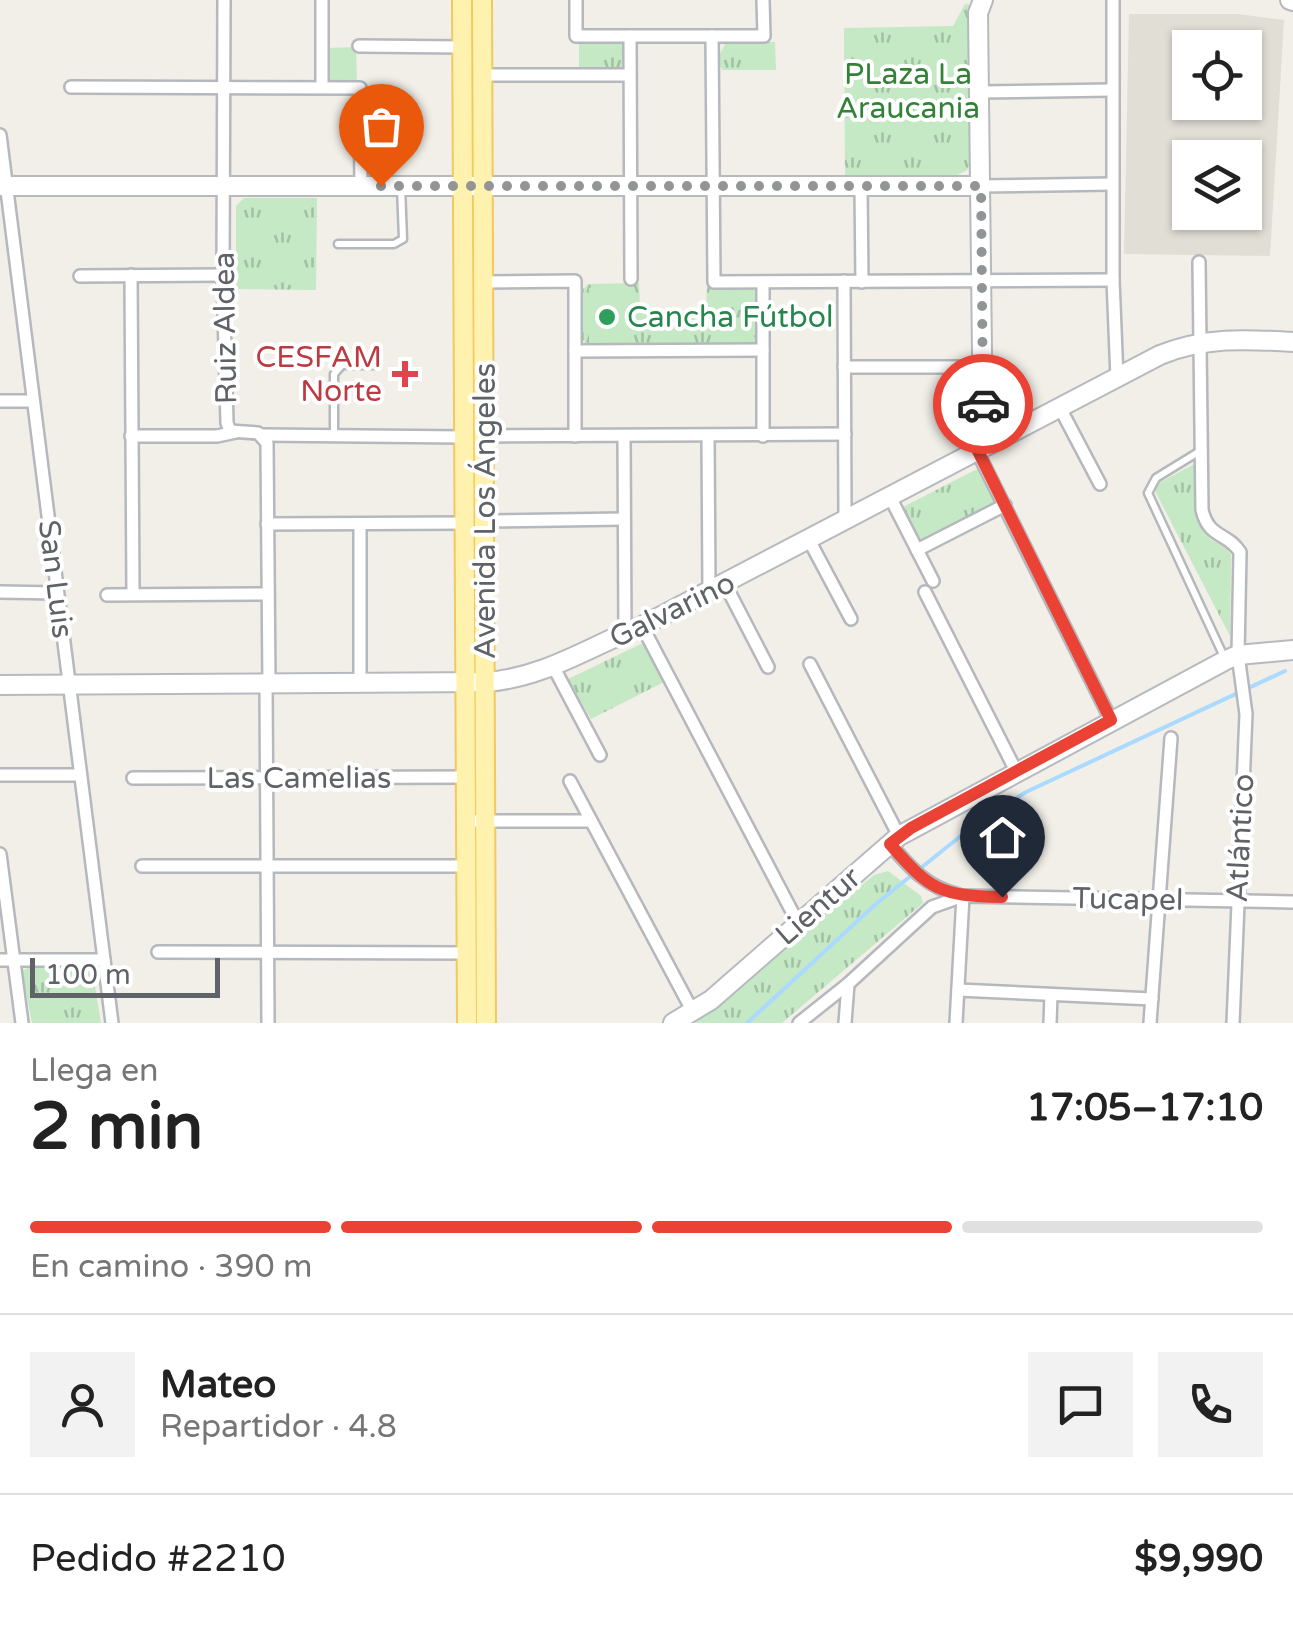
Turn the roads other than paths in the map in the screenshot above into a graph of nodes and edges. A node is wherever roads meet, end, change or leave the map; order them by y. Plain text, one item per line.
1 (224, 0) edge
2 (322, 0) edge
3 (462, 0) edge
4 (482, 0) edge
5 (576, 0) edge
6 (763, 0) edge
7 (983, 0) edge
8 (1113, 0) edge
9 (630, 36) junction
10 (712, 36) junction
11 (359, 46) dead end
12 (463, 46) junction
13 (482, 75) junction
14 (629, 76) junction
15 (224, 86) junction
16 (71, 87) dead end
17 (322, 88) junction
18 (1112, 90) junction
19 (979, 92) junction
20 (0, 135) edge
21 (1112, 184) junction
22 (3, 186) edge
23 (224, 186) junction
24 (361, 186) junction
25 (401, 186) junction
26 (473, 186) junction
27 (630, 186) junction
28 (714, 186) junction
29 (862, 186) junction
30 (981, 186) junction
31 (338, 244) dead end
32 (1199, 262) dead end
33 (131, 275) junction
34 (80, 276) dead end
35 (222, 276) junction
36 (631, 278) dead end
37 (1113, 280) junction
38 (844, 281) junction
39 (484, 282) junction
40 (763, 282) junction
41 (862, 282) junction
42 (982, 282) junction
43 (1202, 341) junction
44 (1293, 342) edge
45 (763, 350) junction
46 (575, 351) junction
47 (374, 365) dead end
48 (844, 367) junction
49 (983, 368) junction
50 (1117, 378) junction
51 (0, 401) edge
52 (33, 401) junction
53 (1060, 408) junction
54 (983, 427) junction
55 (236, 432) junction
56 (845, 434) junction
57 (262, 435) junction
58 (334, 435) junction
59 (132, 436) junction
60 (485, 436) junction
61 (575, 436) junction
62 (624, 436) junction
63 (708, 436) junction
64 (763, 436) junction
65 (464, 437) junction
66 (1001, 439) junction
67 (1202, 450) junction
68 (978, 451) junction
69 (1100, 484) dead end
70 (890, 498) junction
71 (1005, 505) junction
72 (845, 518) junction
73 (624, 519) junction
74 (484, 521) junction
75 (267, 524) junction
76 (360, 524) junction
77 (465, 524) junction
78 (809, 540) junction
79 (917, 550) junction
80 (717, 588) junction
81 (0, 592) edge
82 (58, 593) junction
83 (132, 594) junction
84 (268, 594) junction
85 (107, 595) dead end
86 (851, 619) dead end
87 (633, 629) junction
88 (1293, 650) edge
89 (1232, 657) junction
90 (810, 664) dead end
91 (553, 666) junction
92 (768, 668) dead end
93 (466, 682) junction
94 (486, 682) junction
95 (360, 684) junction
96 (0, 685) edge
97 (268, 685) junction
98 (69, 686) junction
99 (1111, 720) junction
100 (1170, 738) dead end
101 (600, 755) dead end
102 (1016, 770) junction
103 (0, 774) edge
104 (80, 775) junction
105 (466, 777) junction
106 (133, 778) dead end
107 (267, 779) junction
108 (570, 781) dead end
109 (466, 821) junction
110 (486, 821) junction
111 (591, 821) junction
112 (894, 840) junction
113 (0, 854) edge
114 (142, 866) dead end
115 (267, 866) junction
116 (466, 866) junction
117 (1, 872) edge
118 (964, 896) junction
119 (1159, 900) junction
120 (1237, 901) junction
121 (1293, 902) edge
122 (798, 923) junction
123 (158, 952) dead end
124 (467, 952) junction
125 (267, 953) junction
126 (7, 960) edge
127 (104, 960) junction
128 (848, 984) junction
129 (958, 990) junction
130 (1051, 995) junction
131 (1152, 999) junction
132 (694, 1012) junction
133 (22, 1023) edge
134 (112, 1023) edge
135 (268, 1023) edge
136 (467, 1023) edge
137 (486, 1023) edge
138 (672, 1023) edge
139 (800, 1023) edge
140 (845, 1023) edge
141 (956, 1023) edge
142 (1050, 1023) edge
143 (1150, 1023) edge
144 (1233, 1023) edge

1 - 15 street, Ruiz Aldea
2 - 17 street
3 - 12 main road, Avenida Los Ángeles
4 - 13 main road, Avenida Los Ángeles
5 - 9 street
6 - 10 street
7 - 19 main road
8 - 18 street
9 - 10 street
9 - 14 street
10 - 28 street
11 - 12 street
12 - 26 main road, Avenida Los Ángeles
13 - 14 street
13 - 26 main road, Avenida Los Ángeles
14 - 27 street
15 - 16 street
15 - 17 street
15 - 23 street, Ruiz Aldea
17 - 24 street
18 - 19 street
18 - 21 street
19 - 30 main road
20 - 22 street, San Luis
21 - 30 street
21 - 37 street
22 - 23 main road
22 - 52 street, San Luis
23 - 24 main road
23 - 35 street, Ruiz Aldea
24 - 25 main road
25 - 26 main road
25 - 31 lane
26 - 27 main road
26 - 39 main road, Avenida Los Ángeles
26 - 65 main road, Avenida Los Ángeles
27 - 28 main road
27 - 36 street
28 - 29 main road
28 - 40 street
29 - 30 main road
29 - 41 street
30 - 42 main road
32 - 43 street
33 - 34 street
33 - 35 street
33 - 59 street
35 - 55 street, Ruiz Aldea
37 - 42 street
37 - 50 street
38 - 40 street
38 - 41 street
38 - 48 street
39 - 46 street
39 - 60 main road, Avenida Los Ángeles
40 - 45 street
41 - 42 street
42 - 49 main road
43 - 44 main road, Galvarino
43 - 50 main road, Galvarino
43 - 67 street
45 - 46 street
45 - 64 street
46 - 61 street
47 - 58 lane
48 - 49 street
48 - 56 street
49 - 54 main road
50 - 53 main road, Galvarino
51 - 52 street
52 - 82 street, San Luis
53 - 66 main road, Galvarino
53 - 69 street
54 - 66 main road
54 - 68 main road
55 - 57 street, Ruiz Aldea
55 - 59 street
56 - 64 street
56 - 72 street
57 - 58 street
57 - 75 street, Ruiz Aldea
58 - 65 street
59 - 83 street
60 - 61 street
60 - 74 main road, Avenida Los Ángeles
61 - 62 street
62 - 63 street
62 - 73 street
63 - 64 street
63 - 80 street
65 - 77 main road, Avenida Los Ángeles
66 - 68 main road, Galvarino
67 - 89 street, Atlántico
67 - 89 lane
68 - 70 main road, Galvarino
68 - 71 street
70 - 72 main road, Galvarino
70 - 79 street
71 - 79 street
71 - 99 street
72 - 78 main road, Galvarino
73 - 74 street
73 - 87 street
74 - 94 main road, Avenida Los Ángeles
75 - 76 street
75 - 84 street, Ruiz Aldea
76 - 77 street
76 - 95 street
77 - 93 main road, Avenida Los Ángeles
78 - 80 main road, Galvarino
78 - 86 street
79 - 102 street
80 - 87 main road, Galvarino
80 - 92 street
81 - 82 street
82 - 98 street, San Luis
83 - 84 street
83 - 85 street
84 - 97 street, Ruiz Aldea
87 - 91 main road, Galvarino
87 - 122 street
88 - 89 main road, Lientur
89 - 99 main road, Lientur
89 - 120 street, Atlántico
90 - 112 street, Tucapel
91 - 94 main road, Galvarino
91 - 101 street
93 - 94 main road, Galvarino
93 - 95 main road, Galvarino
93 - 105 main road, Avenida Los Ángeles
94 - 110 main road, Avenida Los Ángeles
95 - 97 main road, Galvarino
96 - 98 main road, Galvarino
97 - 98 main road, Galvarino
97 - 107 street, Ruiz Aldea
98 - 104 street, San Luis
99 - 102 main road, Lientur
100 - 119 street
102 - 112 main road, Lientur
103 - 104 street
104 - 127 street, San Luis
105 - 107 street, Las Camelias
105 - 109 main road, Avenida Los Ángeles
106 - 107 street, Las Camelias
107 - 115 street, Ruiz Aldea
108 - 111 street
109 - 110 street
109 - 116 main road, Avenida Los Ángeles
110 - 111 street
110 - 137 main road, Avenida Los Ángeles
111 - 132 street
112 - 118 street, Tucapel
112 - 122 main road, Lientur
113 - 117 street
114 - 115 street
115 - 116 street
115 - 125 street, Ruiz Aldea
116 - 124 main road, Avenida Los Ángeles
117 - 126 street
118 - 119 street, Tucapel
118 - 128 street, Tucapel
118 - 129 street
119 - 120 street, Tucapel
119 - 131 street
120 - 121 street, Tucapel
120 - 144 street, Atlántico
122 - 132 main road, Lientur
123 - 125 street
124 - 125 street
124 - 136 main road, Avenida Los Ángeles
125 - 135 street, Ruiz Aldea
126 - 127 street
126 - 133 street
127 - 134 street, San Luis
128 - 139 street, Tucapel
128 - 140 street
129 - 130 street
129 - 141 street
130 - 131 street
130 - 142 street
131 - 143 street
132 - 138 main road, Lientur

